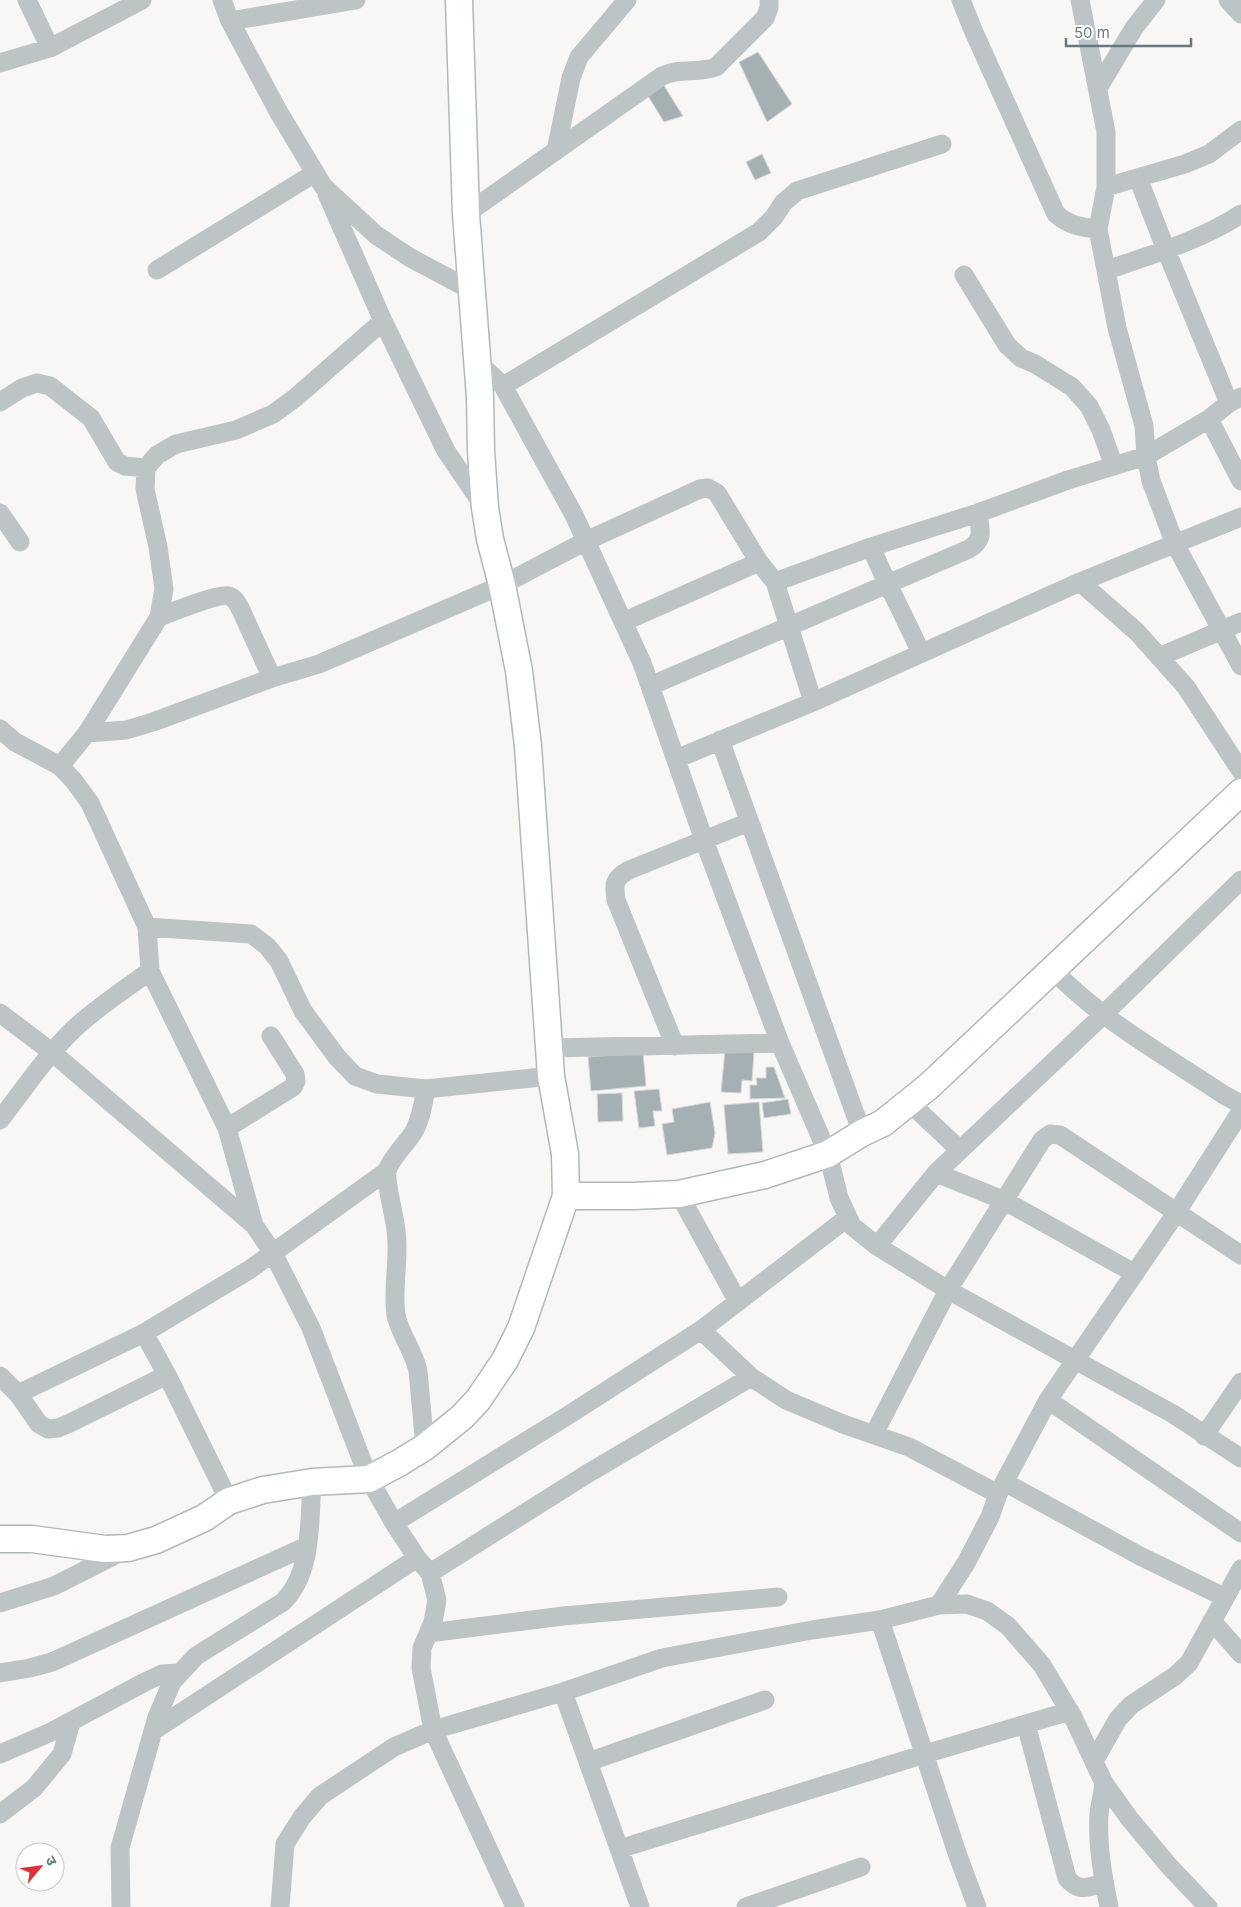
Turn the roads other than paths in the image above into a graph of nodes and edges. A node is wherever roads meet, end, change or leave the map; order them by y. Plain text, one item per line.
1 (27, 0) edge
2 (222, 0) edge
3 (356, 0) edge
4 (459, 0) edge
5 (626, 0) edge
6 (769, 0) edge
7 (961, 0) edge
8 (1080, 0) edge
9 (1156, 0) edge
10 (1228, 0) edge
11 (132, 2) edge
12 (305, 5) edge
13 (1241, 14) edge
14 (230, 20) junction
15 (50, 48) junction
16 (0, 63) edge
17 (1098, 88) junction
18 (1241, 130) edge
19 (942, 144) dead end
20 (556, 151) junction
21 (1138, 178) junction
22 (319, 180) junction
23 (1106, 187) junction
24 (466, 214) junction
25 (1241, 214) edge
26 (1098, 229) junction
27 (1166, 250) junction
28 (157, 270) dead end
29 (1107, 270) junction
30 (964, 275) dead end
31 (471, 290) junction
32 (383, 321) junction
33 (477, 361) junction
34 (504, 386) junction
35 (1235, 400) edge
36 (0, 402) edge
37 (1209, 419) junction
38 (1146, 456) junction
39 (1114, 466) junction
40 (146, 468) junction
41 (1241, 480) edge
42 (485, 508) junction
43 (0, 514) edge
44 (978, 514) junction
45 (1241, 517) edge
46 (586, 541) junction
47 (20, 542) dead end
48 (1175, 544) junction
49 (871, 547) junction
50 (759, 562) junction
51 (776, 582) junction
52 (1080, 582) junction
53 (887, 584) junction
54 (502, 585) junction
55 (159, 617) junction
56 (623, 622) junction
57 (1241, 622) edge
58 (789, 626) junction
59 (1222, 631) junction
60 (921, 653) junction
61 (1159, 657) junction
62 (1241, 666) edge
63 (272, 678) junction
64 (650, 686) junction
65 (813, 702) junction
66 (0, 729) edge
67 (87, 734) junction
68 (720, 740) junction
69 (676, 759) junction
70 (60, 766) junction
71 (1241, 771) edge
72 (1241, 792) edge
73 (749, 822) junction
74 (704, 840) junction
75 (1241, 880) edge
76 (147, 927) junction
77 (1053, 970) junction
78 (150, 971) junction
79 (0, 1012) edge
80 (1103, 1015) junction
81 (271, 1036) dead end
82 (780, 1044) junction
83 (674, 1046) junction
84 (550, 1048) junction
85 (53, 1053) junction
86 (551, 1076) junction
87 (426, 1089) junction
88 (910, 1103) junction
89 (1241, 1104) edge
90 (1241, 1111) edge
91 (0, 1120) edge
92 (227, 1128) junction
93 (862, 1133) junction
94 (960, 1150) junction
95 (828, 1154) junction
96 (387, 1171) junction
97 (936, 1173) junction
98 (679, 1194) junction
99 (566, 1196) junction
100 (1003, 1200) junction
101 (1176, 1213) junction
102 (847, 1218) junction
103 (254, 1225) junction
104 (877, 1246) junction
105 (273, 1253) junction
106 (1241, 1255) edge
107 (1134, 1273) junction
108 (948, 1290) junction
109 (738, 1302) junction
110 (701, 1330) junction
111 (144, 1334) junction
112 (1074, 1360) junction
113 (168, 1375) junction
114 (0, 1376) edge
115 (751, 1377) junction
116 (1241, 1382) edge
117 (18, 1394) junction
118 (1048, 1400) junction
119 (874, 1434) junction
120 (1204, 1436) junction
121 (425, 1446) junction
122 (1241, 1458) edge
123 (369, 1479) junction
124 (312, 1482) junction
125 (1002, 1489) junction
126 (229, 1502) junction
127 (394, 1523) junction
128 (1241, 1533) edge
129 (0, 1538) edge
130 (307, 1546) junction
131 (128, 1548) junction
132 (416, 1558) junction
133 (1241, 1569) edge
134 (430, 1574) junction
135 (778, 1597) dead end
136 (1224, 1597) junction
137 (0, 1603) edge
138 (939, 1605) junction
139 (880, 1620) junction
140 (1212, 1621) junction
141 (428, 1632) junction
142 (1241, 1654) edge
143 (0, 1672) edge
144 (180, 1673) junction
145 (563, 1692) junction
146 (764, 1700) dead end
147 (1070, 1711) junction
148 (71, 1722) junction
149 (1026, 1724) junction
150 (433, 1730) junction
151 (153, 1731) junction
152 (0, 1754) edge
153 (925, 1754) junction
154 (1094, 1761) junction
155 (588, 1762) junction
156 (1104, 1783) junction
157 (0, 1814) edge
158 (619, 1850) junction
159 (861, 1867) dead end
160 (1104, 1883) junction
161 (120, 1907) edge
162 (280, 1907) edge
163 (515, 1907) edge
164 (640, 1907) edge
165 (746, 1907) edge
166 (977, 1907) edge
167 (1109, 1907) edge
168 (1208, 1907) edge

1 - 15 street
2 - 14 street
3 - 12 street
4 - 24 street
5 - 20 street
6 - 20 street
7 - 26 street
8 - 17 street
9 - 17 street
10 - 13 street
11 - 15 street
12 - 14 street
14 - 22 street
15 - 16 street
17 - 23 street
18 - 21 street
19 - 34 street
20 - 24 street
21 - 23 street
21 - 27 street
22 - 28 street
22 - 31 street
22 - 32 street
23 - 26 street
24 - 31 street
25 - 27 street
26 - 29 street
27 - 29 street
27 - 35 street
29 - 38 street
30 - 39 street
31 - 33 street
32 - 40 street
32 - 42 street
33 - 34 street
33 - 42 street
34 - 46 street
35 - 37 street
36 - 40 street
37 - 38 street
37 - 41 street
38 - 39 street
38 - 48 street
39 - 44 street
40 - 55 street
42 - 54 street
43 - 47 street
44 - 49 street
44 - 53 street
45 - 48 street
46 - 50 street
46 - 54 street
46 - 56 street
48 - 52 street
48 - 59 street
49 - 51 street
49 - 53 street
50 - 51 street
50 - 56 street
51 - 58 street
52 - 60 street
52 - 61 street
53 - 58 street
53 - 60 street
54 - 63 street
54 - 84 street
55 - 63 street
55 - 67 street
56 - 64 street
57 - 59 street
58 - 64 street
58 - 65 street
59 - 61 street
59 - 62 street
60 - 65 street
61 - 71 street
63 - 67 street
64 - 69 street
65 - 68 street
66 - 70 street
67 - 70 street
68 - 69 street
68 - 73 street
69 - 74 street
70 - 76 street
72 - 77 street
73 - 74 street
73 - 93 street
74 - 82 street
74 - 83 street
75 - 80 street
76 - 78 street
76 - 87 street
77 - 80 street
77 - 88 street
78 - 85 street
78 - 92 street
79 - 85 street
80 - 89 street
80 - 94 street
81 - 92 street
82 - 83 street
82 - 95 street
83 - 84 street
84 - 86 street
85 - 91 street
85 - 103 street
86 - 87 street
86 - 99 street
87 - 96 street
88 - 93 street
88 - 94 street
90 - 101 street
92 - 103 street
93 - 95 street
94 - 97 street
95 - 98 street
95 - 102 street
96 - 105 street
96 - 121 street
97 - 100 street
97 - 104 street
98 - 99 street
98 - 109 street
99 - 121 street
100 - 101 street
100 - 107 street
100 - 108 street
101 - 106 street
101 - 107 street
102 - 104 street
102 - 109 street
103 - 105 street
104 - 108 street
105 - 111 street
105 - 123 street
107 - 112 street
108 - 112 street
108 - 119 street
109 - 110 street
110 - 115 street
110 - 127 street
111 - 113 street
111 - 117 street
112 - 118 street
112 - 120 street
113 - 117 street
113 - 126 street
114 - 117 street
115 - 119 street
115 - 134 street
116 - 120 street
118 - 125 street
118 - 128 street
119 - 125 street
120 - 122 street
121 - 123 street
123 - 124 street
123 - 127 street
124 - 126 street
124 - 130 street
125 - 136 street
125 - 138 street
126 - 131 street
127 - 132 street
129 - 131 street
130 - 143 street
130 - 144 street
131 - 137 street
132 - 134 street
132 - 151 street
133 - 136 street
134 - 141 street
135 - 141 street
136 - 140 street
138 - 139 street
138 - 147 street
139 - 145 street
139 - 153 street
140 - 142 street
140 - 154 street
141 - 150 street
144 - 148 street
144 - 151 street
145 - 150 street
145 - 155 street
146 - 155 street
147 - 149 street
147 - 154 street
148 - 152 street
148 - 157 street
149 - 153 street
149 - 160 street
150 - 162 street
150 - 163 street
151 - 161 street
153 - 158 street
153 - 166 street
154 - 156 street
155 - 158 street
156 - 160 street
156 - 168 street
158 - 164 street
159 - 165 street
160 - 167 street

